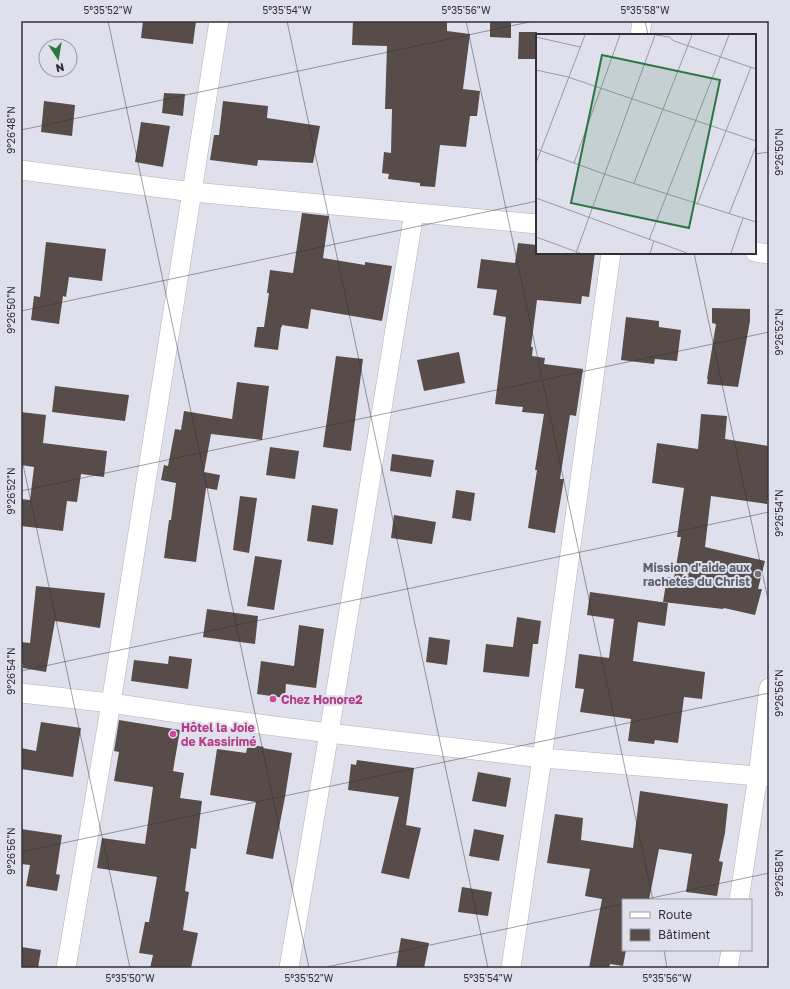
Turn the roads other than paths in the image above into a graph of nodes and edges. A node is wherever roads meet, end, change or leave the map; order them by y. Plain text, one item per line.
1 (219, 21) edge
2 (642, 21) edge
3 (640, 34) edge
4 (21, 170) edge
5 (193, 192) junction
6 (414, 213) junction
7 (536, 224) edge
8 (756, 252) edge
9 (611, 254) edge
10 (769, 254) edge
11 (769, 688) edge
12 (21, 693) edge
13 (111, 703) junction
14 (329, 733) junction
15 (542, 758) junction
16 (763, 777) edge
17 (739, 899) edge
18 (731, 951) edge
19 (66, 968) edge
20 (289, 968) edge
21 (511, 968) edge
22 (728, 968) edge

1 - 5 street
2 - 3 street
4 - 5 street
5 - 6 street
5 - 13 street
6 - 7 street
6 - 14 street
8 - 10 street
9 - 15 street
11 - 16 street
12 - 13 street
13 - 14 street
13 - 19 street
14 - 15 street
14 - 20 street
15 - 16 street
15 - 21 street
16 - 17 street
18 - 22 street

